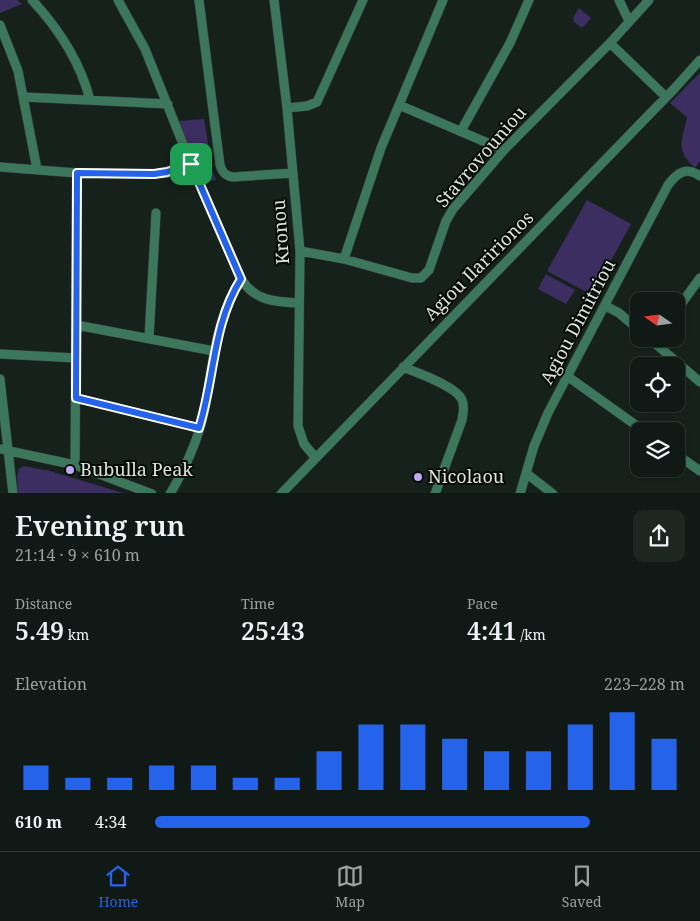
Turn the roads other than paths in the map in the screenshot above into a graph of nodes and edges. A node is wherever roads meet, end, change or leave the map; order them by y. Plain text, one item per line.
1 (32, 0) edge
2 (118, 0) edge
3 (199, 0) edge
4 (274, 0) edge
5 (363, 0) edge
6 (443, 0) edge
7 (529, 0) edge
8 (619, 0) edge
9 (649, 0) edge
10 (629, 20) junction
11 (0, 25) edge
12 (610, 43) junction
13 (700, 60) edge
14 (24, 97) junction
15 (666, 97) junction
16 (90, 100) junction
17 (168, 104) junction
18 (399, 104) junction
19 (287, 108) junction
20 (461, 131) junction
21 (504, 150) junction
22 (191, 164) junction
23 (0, 167) edge
24 (37, 170) junction
25 (77, 173) junction
26 (293, 173) junction
27 (700, 176) edge
28 (156, 213) dead end
29 (300, 251) junction
30 (344, 259) junction
31 (700, 278) edge
32 (241, 279) junction
33 (685, 299) edge
34 (299, 302) junction
35 (606, 306) junction
36 (630, 323) edge
37 (76, 325) junction
38 (149, 338) junction
39 (662, 348) edge
40 (214, 351) junction
41 (0, 354) edge
42 (76, 358) junction
43 (403, 367) junction
44 (567, 376) junction
45 (0, 379) edge
46 (700, 382) edge
47 (76, 398) junction
48 (631, 422) edge
49 (199, 428) junction
50 (4, 449) edge
51 (316, 457) junction
52 (685, 460) edge
53 (75, 464) junction
54 (700, 471) edge
55 (526, 473) junction
56 (13, 493) edge
57 (149, 493) edge
58 (170, 493) edge
59 (282, 493) edge
60 (435, 493) edge
61 (520, 493) edge
62 (553, 493) edge

1 - 16 street
2 - 17 street
3 - 26 street
4 - 19 street, Kronou
5 - 19 street
6 - 18 street
7 - 20 street
8 - 10 street
9 - 10 street, Stavrovouniou
10 - 12 street, Stavrovouniou
11 - 14 street
12 - 15 street
12 - 21 street, Stavrovouniou
13 - 15 street, Agiou Ilaririonos
14 - 16 street
14 - 24 street
15 - 43 street, Agiou Ilaririonos
16 - 17 street
17 - 22 street
18 - 20 street
18 - 30 street
19 - 26 street, Kronou
20 - 21 street
21 - 30 street, Stavrovouniou
22 - 25 street
22 - 32 street
23 - 24 street
24 - 25 street
25 - 37 street
26 - 29 street, Kronou
27 - 35 street, Agiou Dimitriou
28 - 38 street
29 - 30 street, Stavrovouniou
29 - 34 street, Kronou
31 - 33 street
32 - 34 street
32 - 40 street
34 - 51 street, Kronou
35 - 36 street
35 - 44 street, Agiou Dimitriou
37 - 38 street
37 - 42 street
38 - 40 street
39 - 46 street
40 - 49 street
41 - 42 street
42 - 47 street
43 - 51 street, Agiou Ilaririonos
43 - 60 street
44 - 48 street
44 - 55 street, Agiou Dimitriou
45 - 50 street
47 - 49 street
47 - 53 street
49 - 58 street
50 - 53 street
50 - 56 street
51 - 59 street, Agiou Ilaririonos
52 - 54 street
53 - 57 street
55 - 61 street, Agiou Dimitriou
55 - 62 street

